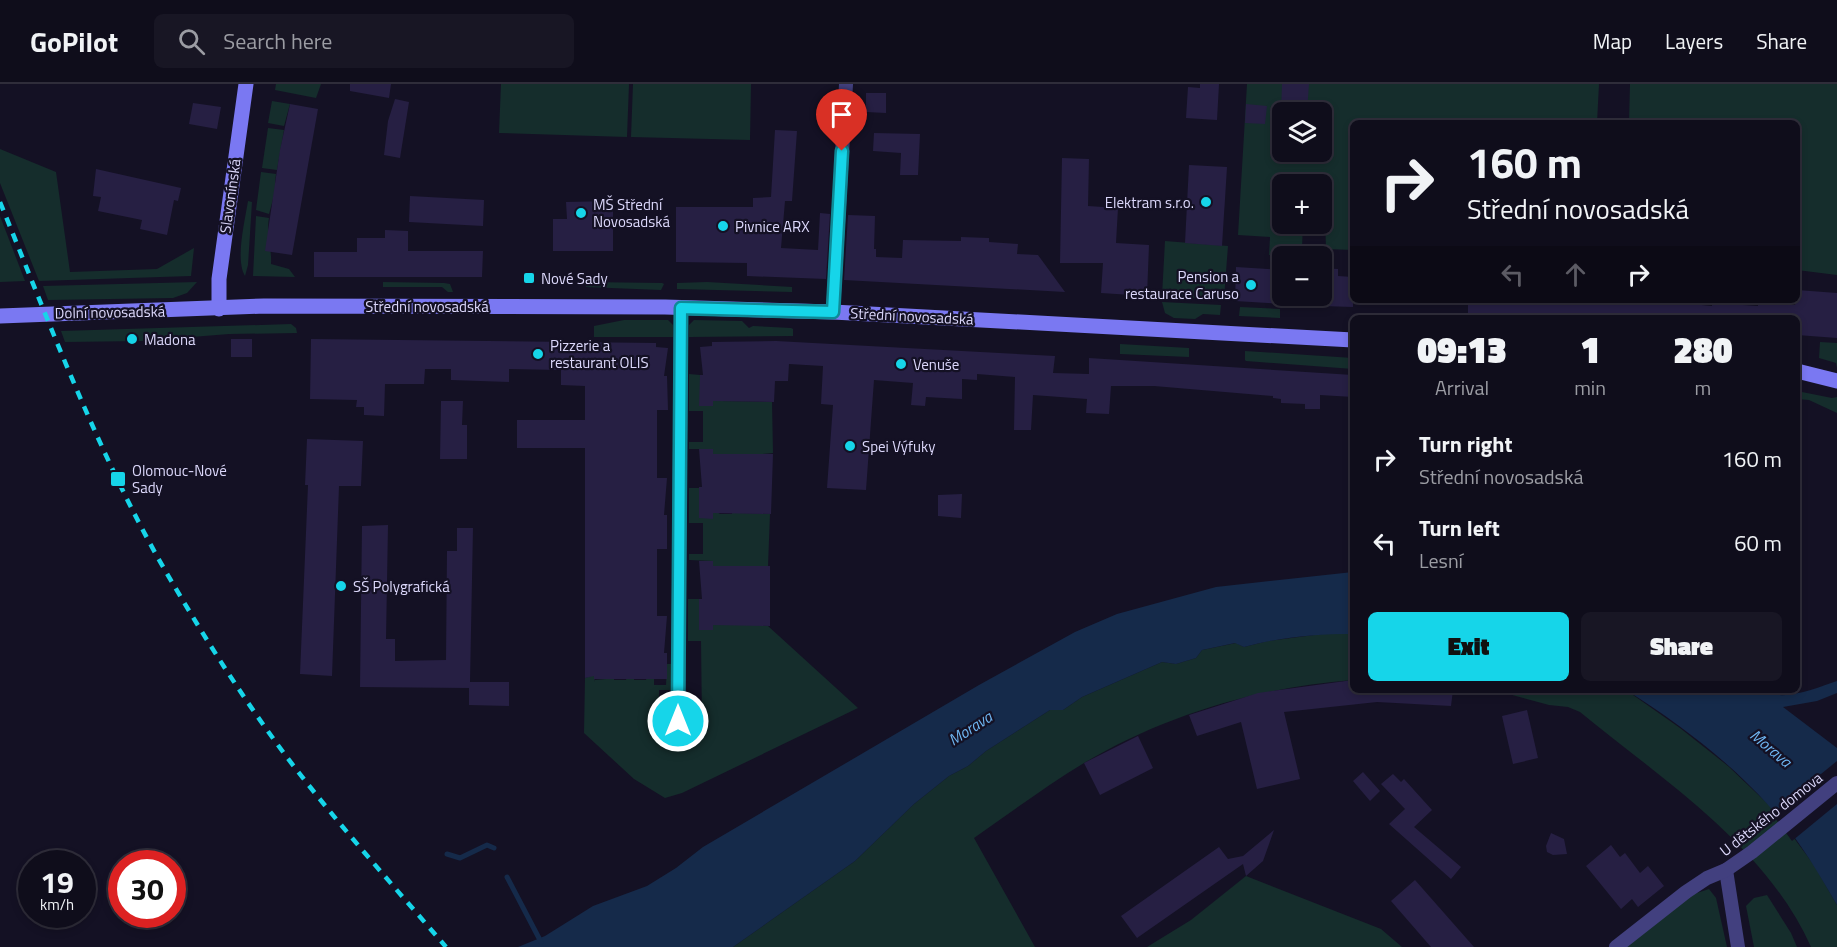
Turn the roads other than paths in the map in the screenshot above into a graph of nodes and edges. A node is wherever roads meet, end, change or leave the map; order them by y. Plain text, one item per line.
1 (246, 84) edge
2 (846, 84) edge
3 (681, 308) junction
4 (219, 309) junction
5 (833, 312) junction
6 (0, 316) edge
7 (1350, 340) edge
8 (1800, 372) edge
9 (1837, 381) edge
10 (678, 721) dead end
11 (1837, 783) edge
12 (1726, 870) junction
13 (1616, 947) edge
14 (1738, 947) edge

1 - 4 main road, Slavonínská
2 - 5 street
3 - 4 main road, Střední novosadská
3 - 5 main road, Střední novosadská
3 - 10 street
4 - 6 main road, Dolní novosadská
5 - 7 main road, Střední novosadská
8 - 9 main road
11 - 12 street, U dětského domova
12 - 13 street, U dětského domova
12 - 14 street, U dětského domova

